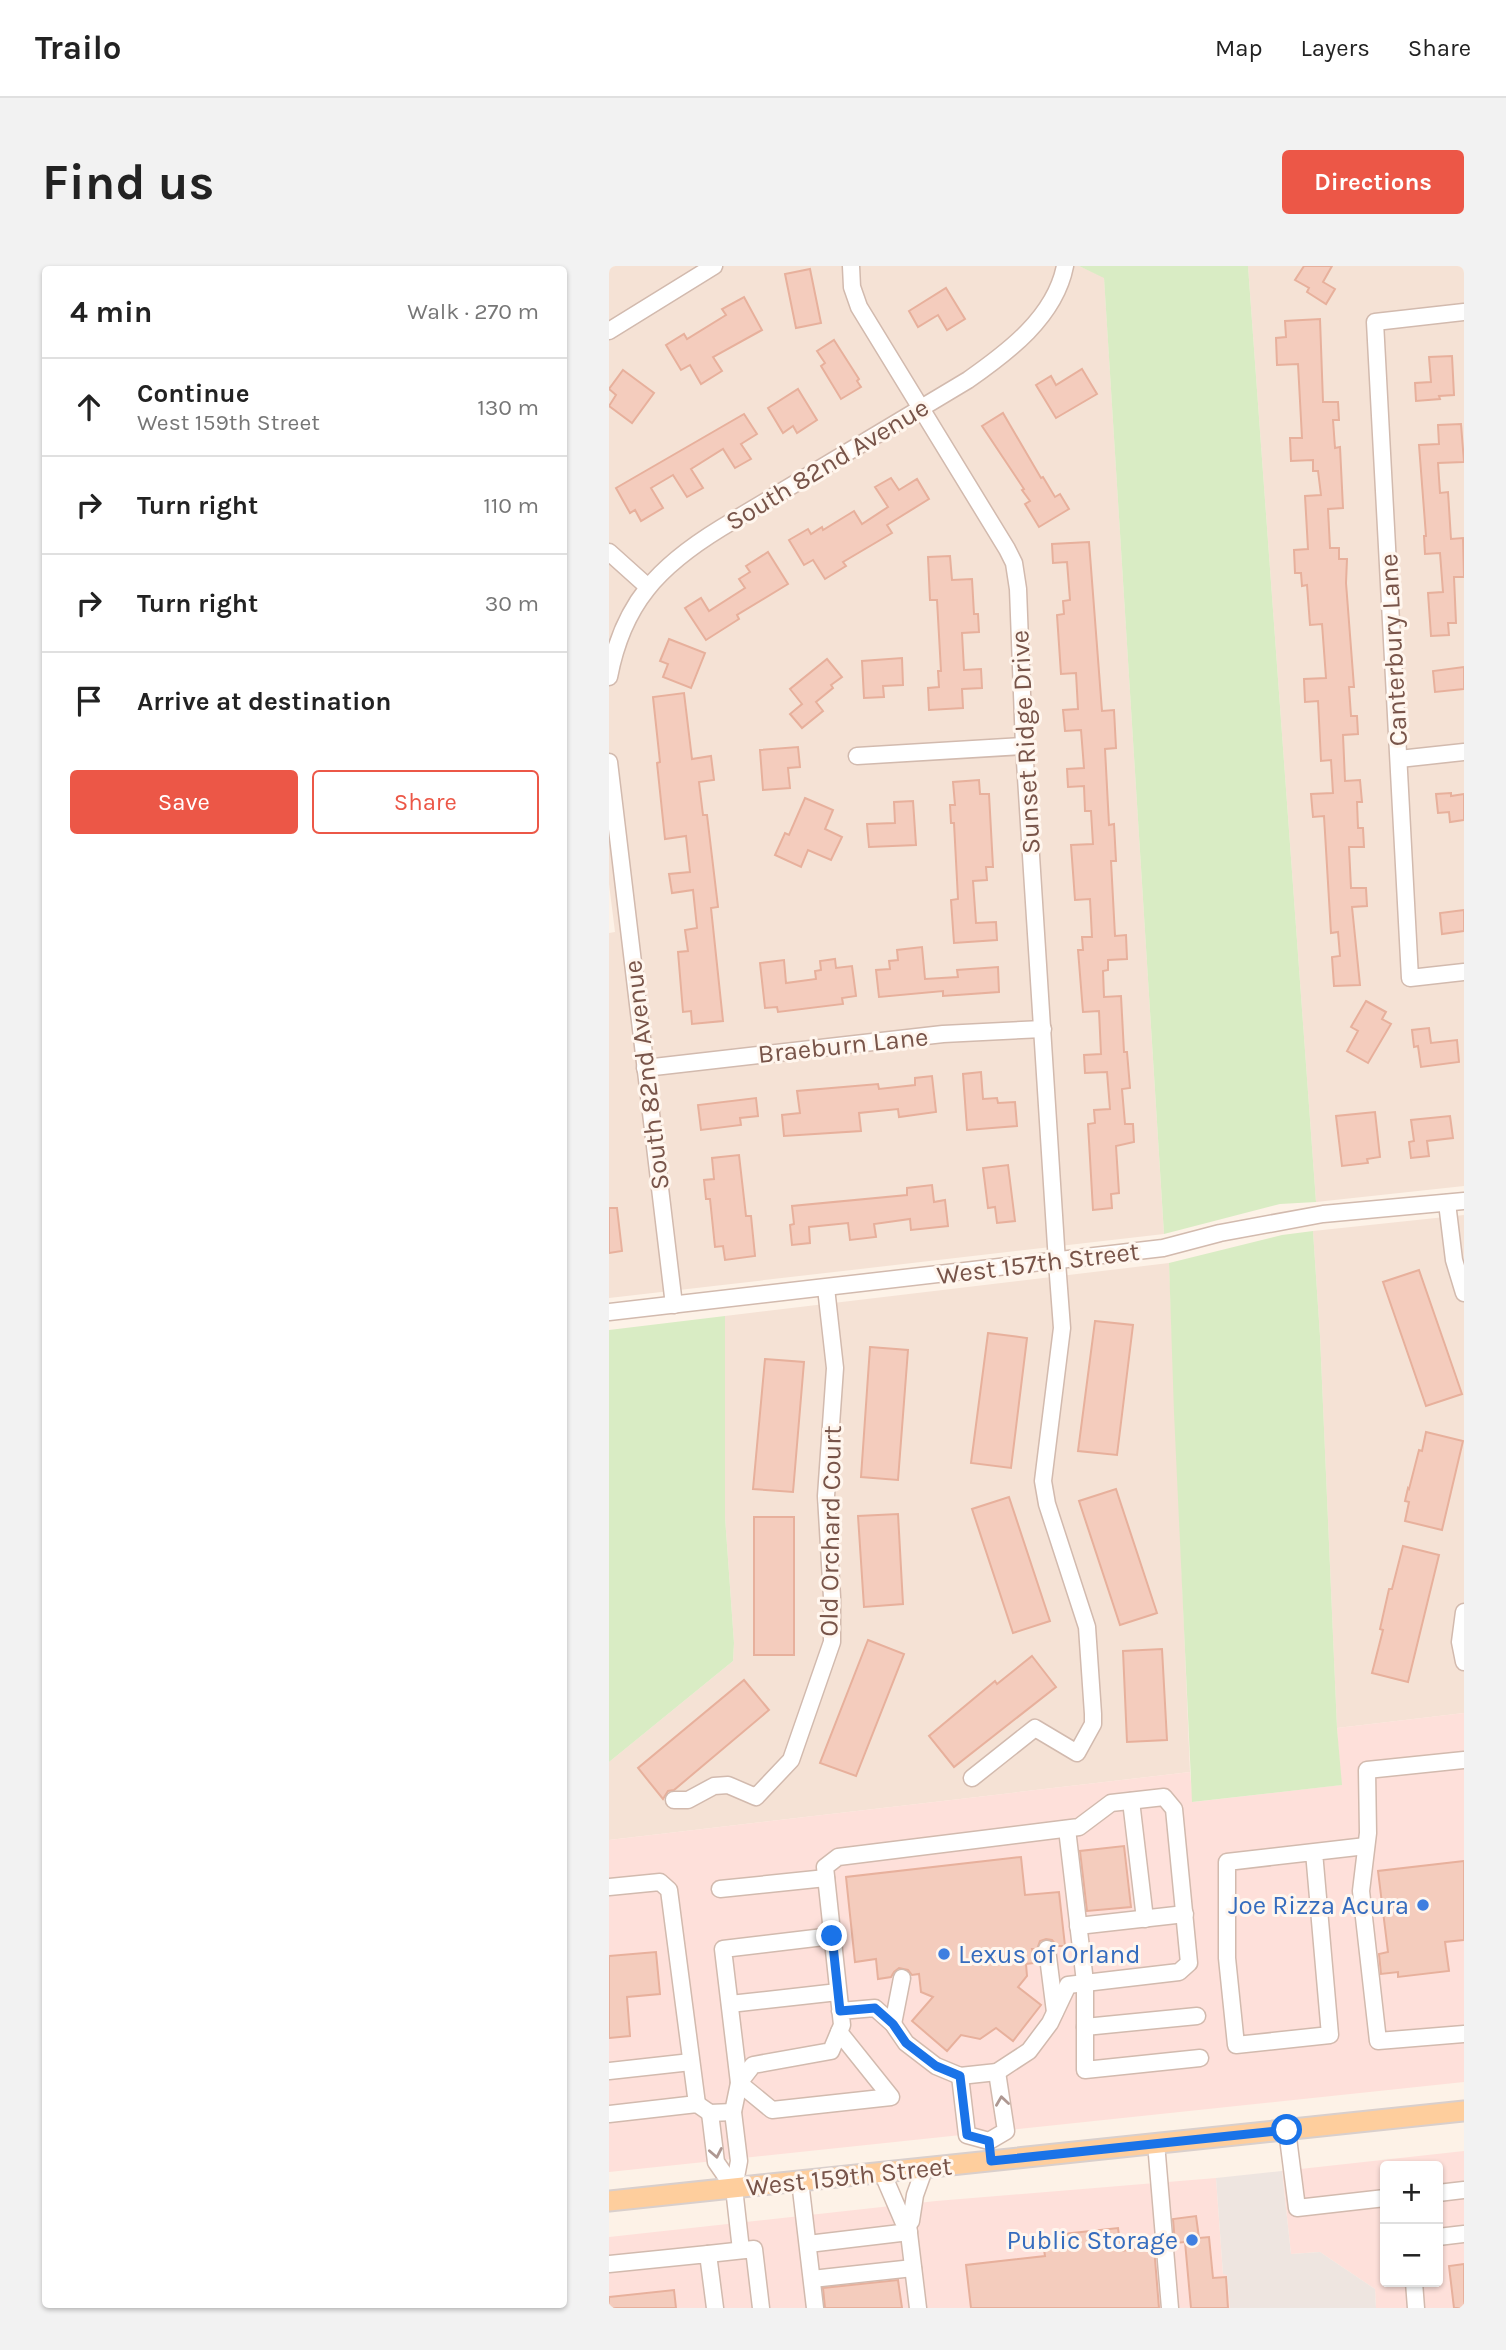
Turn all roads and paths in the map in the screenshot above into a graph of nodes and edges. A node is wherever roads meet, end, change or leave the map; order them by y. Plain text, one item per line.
1 (715, 266) edge
2 (851, 266) edge
3 (1065, 266) edge
4 (1464, 312) edge
5 (609, 331) edge
6 (921, 407) junction
7 (609, 552) edge
8 (648, 587) junction
9 (609, 677) edge
10 (1024, 746) junction
11 (1464, 752) edge
12 (857, 755) dead end
13 (1399, 759) junction
14 (609, 762) edge
15 (1464, 972) edge
16 (1043, 1029) junction
17 (645, 1068) junction
18 (1464, 1201) edge
19 (1447, 1203) junction
20 (1057, 1262) junction
21 (826, 1288) junction
22 (1464, 1293) edge
23 (674, 1305) junction
24 (609, 1312) edge
25 (1464, 1612) edge
26 (1464, 1662) edge
27 (1464, 1760) edge
28 (972, 1779) dead end
29 (674, 1800) dead end
30 (1131, 1801) junction
31 (1067, 1829) junction
32 (1366, 1846) junction
33 (1314, 1852) junction
34 (826, 1878) junction
35 (609, 1887) edge
36 (720, 1889) dead end
37 (1185, 1914) junction
38 (1145, 1919) junction
39 (1078, 1926) junction
40 (832, 1936) junction
41 (1047, 1949) dead end
42 (902, 1978) dead end
43 (1085, 1982) junction
44 (838, 1992) junction
45 (730, 2004) junction
46 (840, 2011) junction
47 (1055, 2012) junction
48 (1197, 2016) dead end
49 (893, 2024) junction
50 (1085, 2027) junction
51 (839, 2032) junction
52 (1464, 2034) edge
53 (1200, 2058) dead end
54 (691, 2062) junction
55 (609, 2071) edge
56 (997, 2072) junction
57 (960, 2076) junction
58 (739, 2083) junction
59 (704, 2108) junction
60 (1464, 2111) edge
61 (733, 2112) junction
62 (609, 2114) edge
63 (1287, 2130) junction
64 (1156, 2143) junction
65 (990, 2151) junction
66 (925, 2167) junction
67 (882, 2172) junction
68 (800, 2181) junction
69 (734, 2188) junction
70 (1464, 2190) edge
71 (1443, 2192) edge
72 (1380, 2199) edge
73 (609, 2201) edge
74 (908, 2229) junction
75 (1464, 2234) edge
76 (1443, 2236) edge
77 (808, 2244) junction
78 (741, 2250) junction
79 (708, 2254) junction
80 (609, 2264) edge
81 (913, 2268) junction
82 (812, 2279) junction
83 (1414, 2287) edge
84 (715, 2308) edge
85 (761, 2308) edge
86 (815, 2308) edge
87 (918, 2308) edge
88 (1170, 2308) edge
89 (1416, 2308) edge

1 - 5 street
2 - 6 street, Sunset Ridge Drive
3 - 6 street, South 82nd Avenue
4 - 13 street, Canterbury Lane
6 - 8 street, South 82nd Avenue
6 - 10 street, Sunset Ridge Drive
7 - 8 street
8 - 9 street, South 82nd Avenue
10 - 12 street
10 - 16 street, Sunset Ridge Drive
11 - 13 street
13 - 15 street, Canterbury Lane
14 - 17 street, South 82nd Avenue
16 - 17 street, Braeburn Lane
16 - 20 street, Sunset Ridge Drive
17 - 23 street, South 82nd Avenue
18 - 19 street, West 157th Street
19 - 20 street, West 157th Street
19 - 22 street
20 - 21 street, West 157th Street
20 - 28 street, Sunset Ridge Drive
21 - 23 street, West 157th Street
21 - 29 street, Old Orchard Court
23 - 24 street, West 157th Street
25 - 26 street
27 - 32 street
30 - 31 street
30 - 37 street
30 - 38 street
31 - 34 street
31 - 39 street
32 - 33 street
32 - 52 street
33 - 33 street
34 - 36 street
34 - 40 street
35 - 54 street
37 - 38 street
37 - 43 street
38 - 39 street
39 - 43 street
40 - 44 street
40 - 45 street
41 - 47 street
42 - 49 street
43 - 47 street
43 - 50 street
44 - 45 street
44 - 46 street
45 - 58 street
46 - 49 street
46 - 51 street
47 - 56 street
48 - 50 street
49 - 57 street
50 - 53 street
51 - 58 street
51 - 58 street
54 - 55 street
54 - 59 street
56 - 57 street
65 -> 56 street
57 - 65 street
58 - 61 street
59 - 61 street
59 - 62 street
59 -> 69 street
60 - 63 main road, West 159th Street
61 - 69 street
63 - 64 main road, West 159th Street
63 - 72 street
64 - 65 main road, West 159th Street
64 - 88 street
65 - 66 main road, West 159th Street
66 - 67 main road, West 159th Street
66 - 74 street
67 - 68 main road, West 159th Street
67 - 74 street
68 - 69 main road, West 159th Street
68 - 77 street
69 - 73 main road, West 159th Street
69 - 78 street
70 - 71 street
74 - 77 street
74 - 81 street
75 - 76 street
77 - 82 street
78 - 79 street
78 - 85 street
79 - 80 street
79 - 84 street
81 - 82 street
81 - 87 street
82 - 86 street
83 - 89 street

